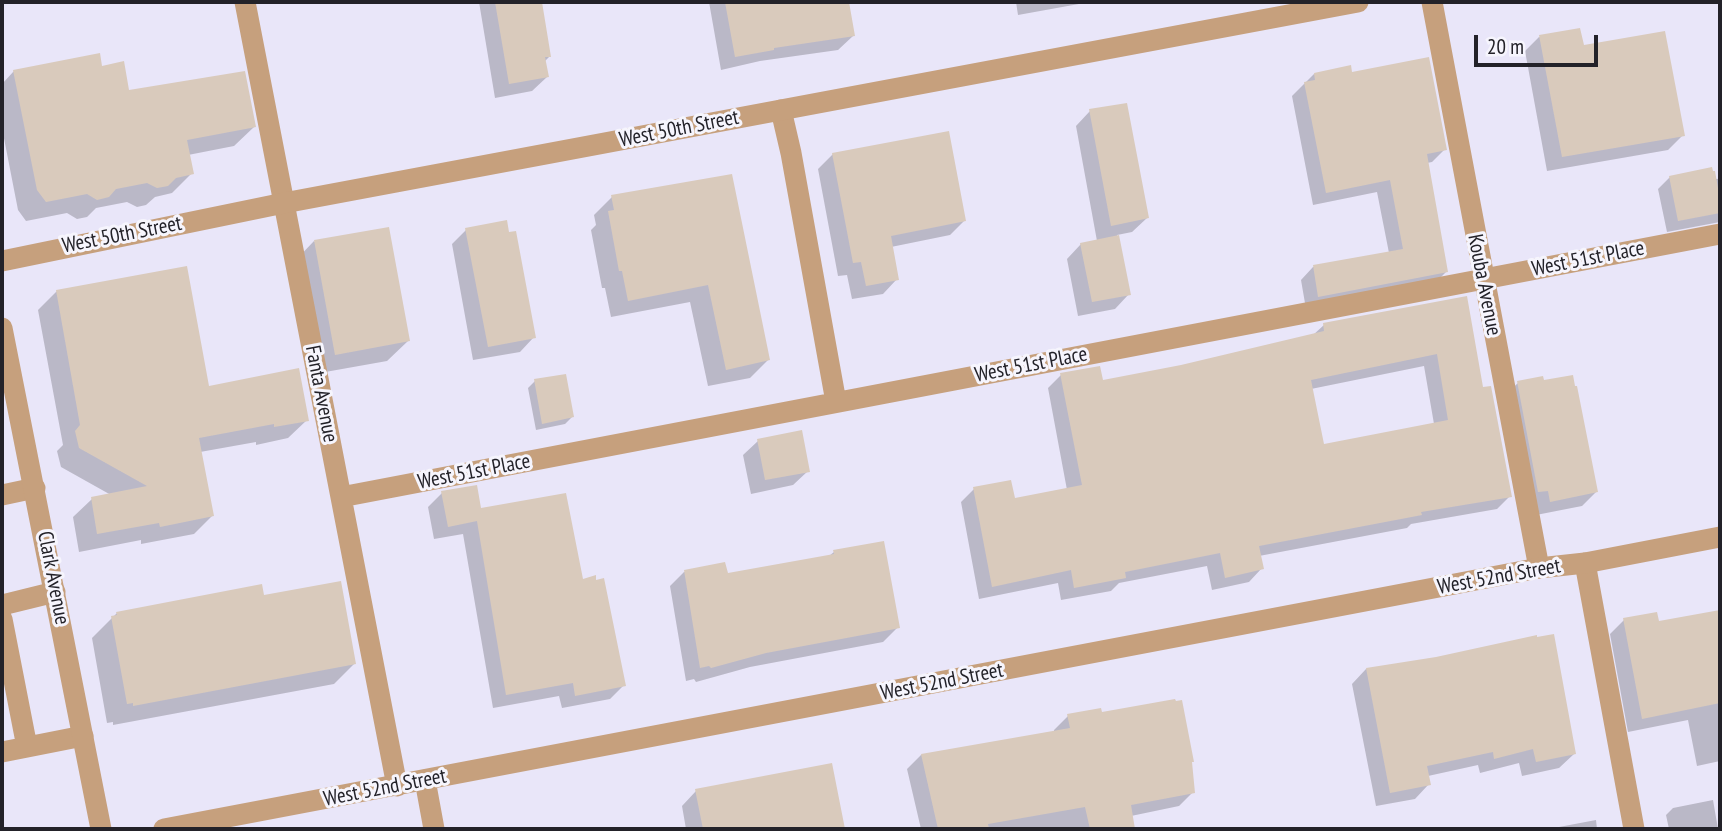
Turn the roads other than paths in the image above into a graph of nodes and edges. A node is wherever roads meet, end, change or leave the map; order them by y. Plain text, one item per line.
1 (245, 2) edge
2 (1358, 2) edge
3 (1432, 2) edge
4 (782, 110) junction
5 (284, 203) junction
6 (1720, 234) edge
7 (2, 261) edge
8 (1482, 279) junction
9 (2, 328) edge
10 (836, 402) junction
11 (35, 488) junction
12 (2, 495) edge
13 (341, 497) junction
14 (1720, 537) edge
15 (1585, 563) junction
16 (1539, 568) junction
17 (55, 592) junction
18 (2, 605) edge
19 (2, 618) edge
20 (83, 736) junction
21 (27, 747) junction
22 (2, 752) edge
23 (425, 780) junction
24 (397, 786) junction
25 (102, 829) edge
26 (164, 829) edge
27 (434, 829) edge
28 (1634, 829) edge

1 - 5 street, Fanta Avenue
2 - 4 street, West 50th Street
3 - 8 street, Kouba Avenue
4 - 5 street, West 50th Street
4 - 10 street
5 - 7 street, West 50th Street
5 - 13 street, Fanta Avenue
6 - 8 street, West 51st Place
8 - 10 street, West 51st Place
8 - 16 street, Kouba Avenue
9 - 11 street, Clark Avenue
10 - 13 street, West 51st Place
11 - 12 street
11 - 17 street, Clark Avenue
13 - 24 street, Fanta Avenue
14 - 15 street, West 52nd Street
15 - 16 street, West 52nd Street
15 - 28 street
16 - 23 street, West 52nd Street
17 - 18 street
17 - 20 street, Clark Avenue
19 - 21 street
20 - 21 street
20 - 25 street, Clark Avenue
21 - 22 street
23 - 24 street, West 52nd Street
23 - 27 street
24 - 26 street, West 52nd Street

